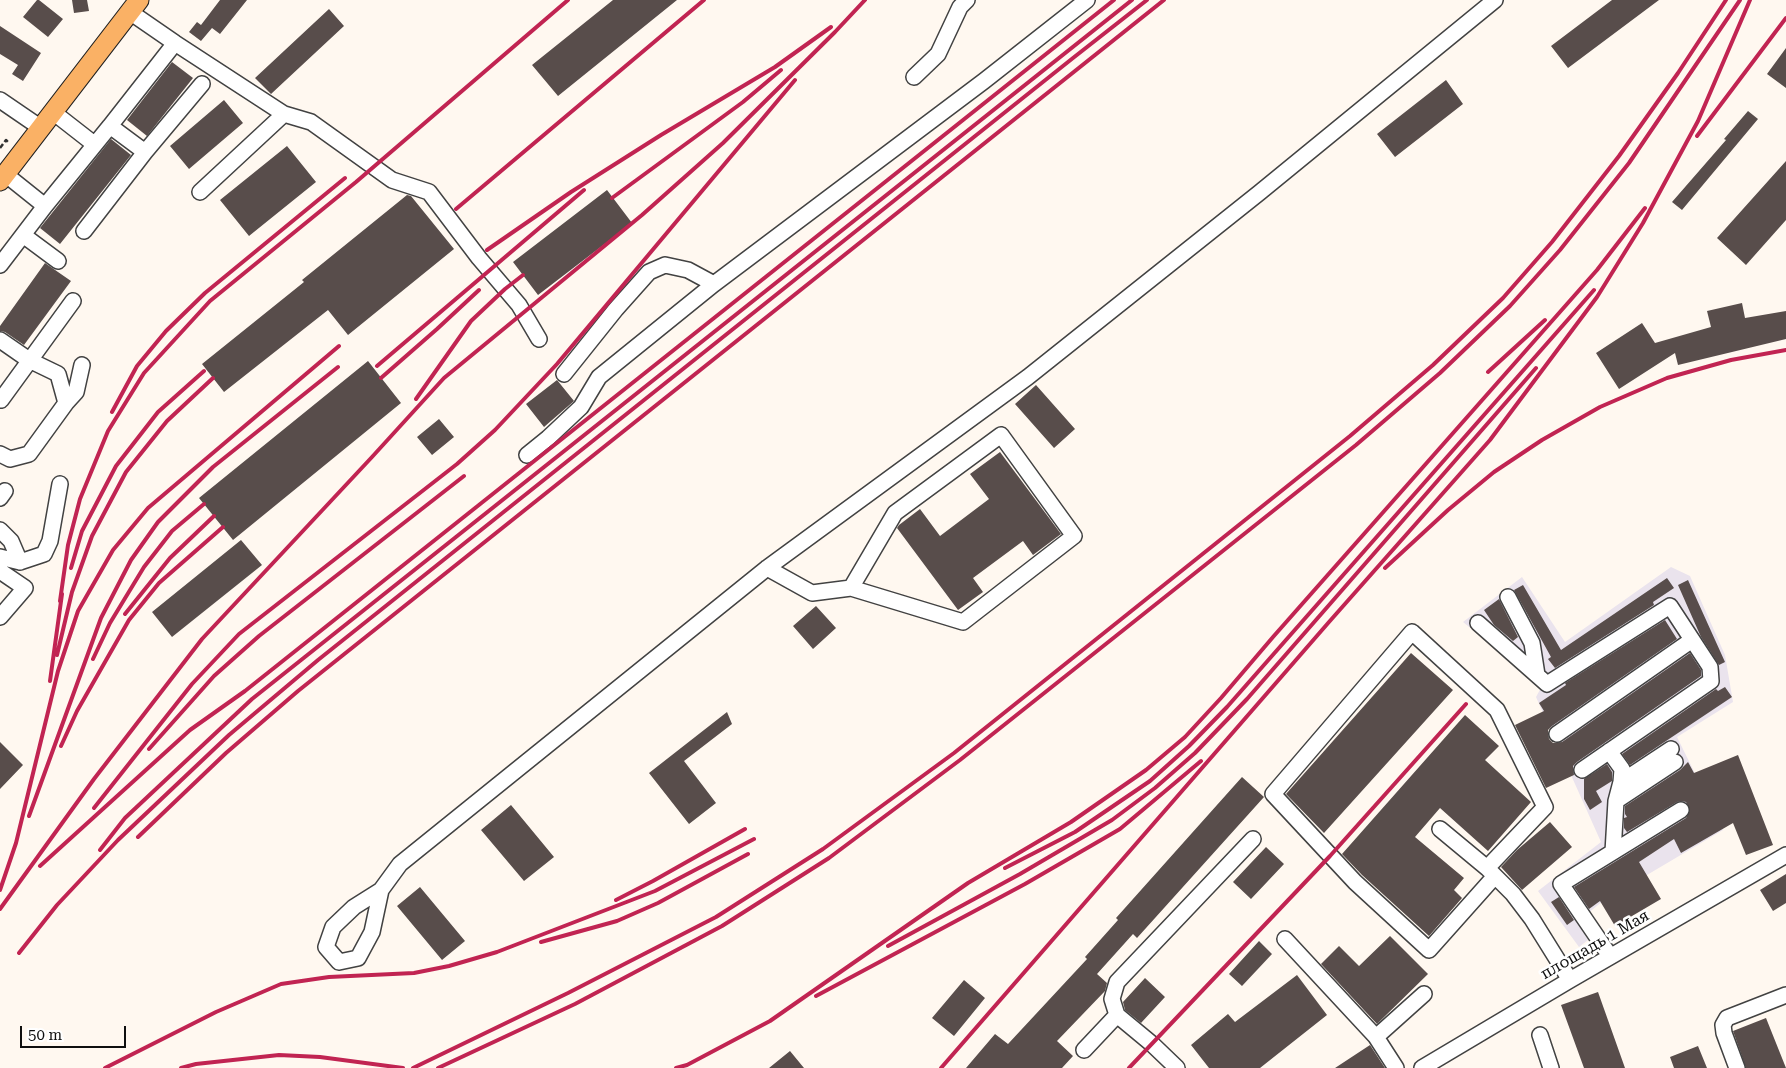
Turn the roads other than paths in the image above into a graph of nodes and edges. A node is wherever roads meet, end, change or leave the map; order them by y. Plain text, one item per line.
1 (967, 0) edge
2 (1088, 0) edge
3 (1495, 0) edge
4 (134, 6) edge
5 (175, 43) junction
6 (914, 77) dead end
7 (202, 84) dead end
8 (0, 100) edge
9 (53, 112) junction
10 (284, 114) junction
11 (110, 126) junction
12 (41, 128) junction
13 (94, 144) junction
14 (145, 152) junction
15 (3, 177) edge
16 (200, 192) dead end
17 (45, 206) junction
18 (84, 231) dead end
19 (23, 235) junction
20 (58, 261) dead end
21 (0, 265) edge
22 (714, 284) junction
23 (73, 301) dead end
24 (538, 339) dead end
25 (0, 340) edge
26 (29, 360) junction
27 (82, 365) dead end
28 (564, 374) dead end
29 (1, 400) edge
30 (66, 403) junction
31 (0, 454) edge
32 (527, 455) dead end
33 (60, 484) dead end
34 (0, 530) edge
35 (0, 557) edge
36 (20, 562) junction
37 (767, 568) junction
38 (0, 571) edge
39 (852, 588) junction
40 (1508, 597) dead end
41 (0, 617) edge
42 (1478, 623) dead end
43 (1692, 640) junction
44 (1537, 675) junction
45 (1557, 734) dead end
46 (1610, 751) junction
47 (1582, 770) dead end
48 (1621, 782) junction
49 (1616, 801) junction
50 (1681, 810) dead end
51 (1440, 829) dead end
52 (1253, 839) dead end
53 (1613, 852) junction
54 (1786, 855) edge
55 (1491, 872) junction
56 (381, 890) junction
57 (1285, 939) dead end
58 (1610, 956) junction
59 (1570, 980) junction
60 (1424, 994) dead end
61 (1786, 995) edge
62 (1117, 1015) junction
63 (1540, 1035) dead end
64 (1376, 1037) junction
65 (1084, 1050) dead end
66 (1177, 1068) edge
67 (1396, 1068) edge
68 (1422, 1068) edge
69 (1551, 1068) edge
70 (1737, 1068) edge

1 - 6 street
2 - 22 street
3 - 37 street
4 - 5 street
4 - 9 main road
5 - 10 street
5 - 11 street
7 - 14 street
8 - 12 street
9 - 12 main road
9 - 13 street
10 - 16 street
10 - 24 street
11 - 13 street
11 - 14 street
12 - 15 main road
13 - 17 street
14 - 18 street
15 - 17 street
17 - 19 street
19 - 20 street
19 - 21 street
22 - 28 street
22 - 32 street
23 - 26 street
25 - 26 street
26 - 29 street
26 - 30 street
27 - 30 street
30 - 31 street
33 - 36 street
34 - 36 street
35 - 36 street
37 - 39 street
37 - 56 street
38 - 41 street
39 - 39 street
40 - 44 street
42 - 44 street
43 - 44 street
43 - 45 street
43 - 46 street
46 - 47 street
46 - 48 street
48 - 49 street
48 - 49 street
49 - 53 street
50 - 53 street
51 - 55 street
52 - 62 street
53 - 58 street
54 - 58 street, площадь 1 Мая
55 - 55 street
55 - 59 street
56 - 56 street
57 - 64 street
58 - 59 street, площадь 1 Мая
59 - 68 street, площадь 1 Мая
60 - 64 street
61 - 70 street
62 - 65 street
62 - 66 street
63 - 69 street
64 - 67 street

